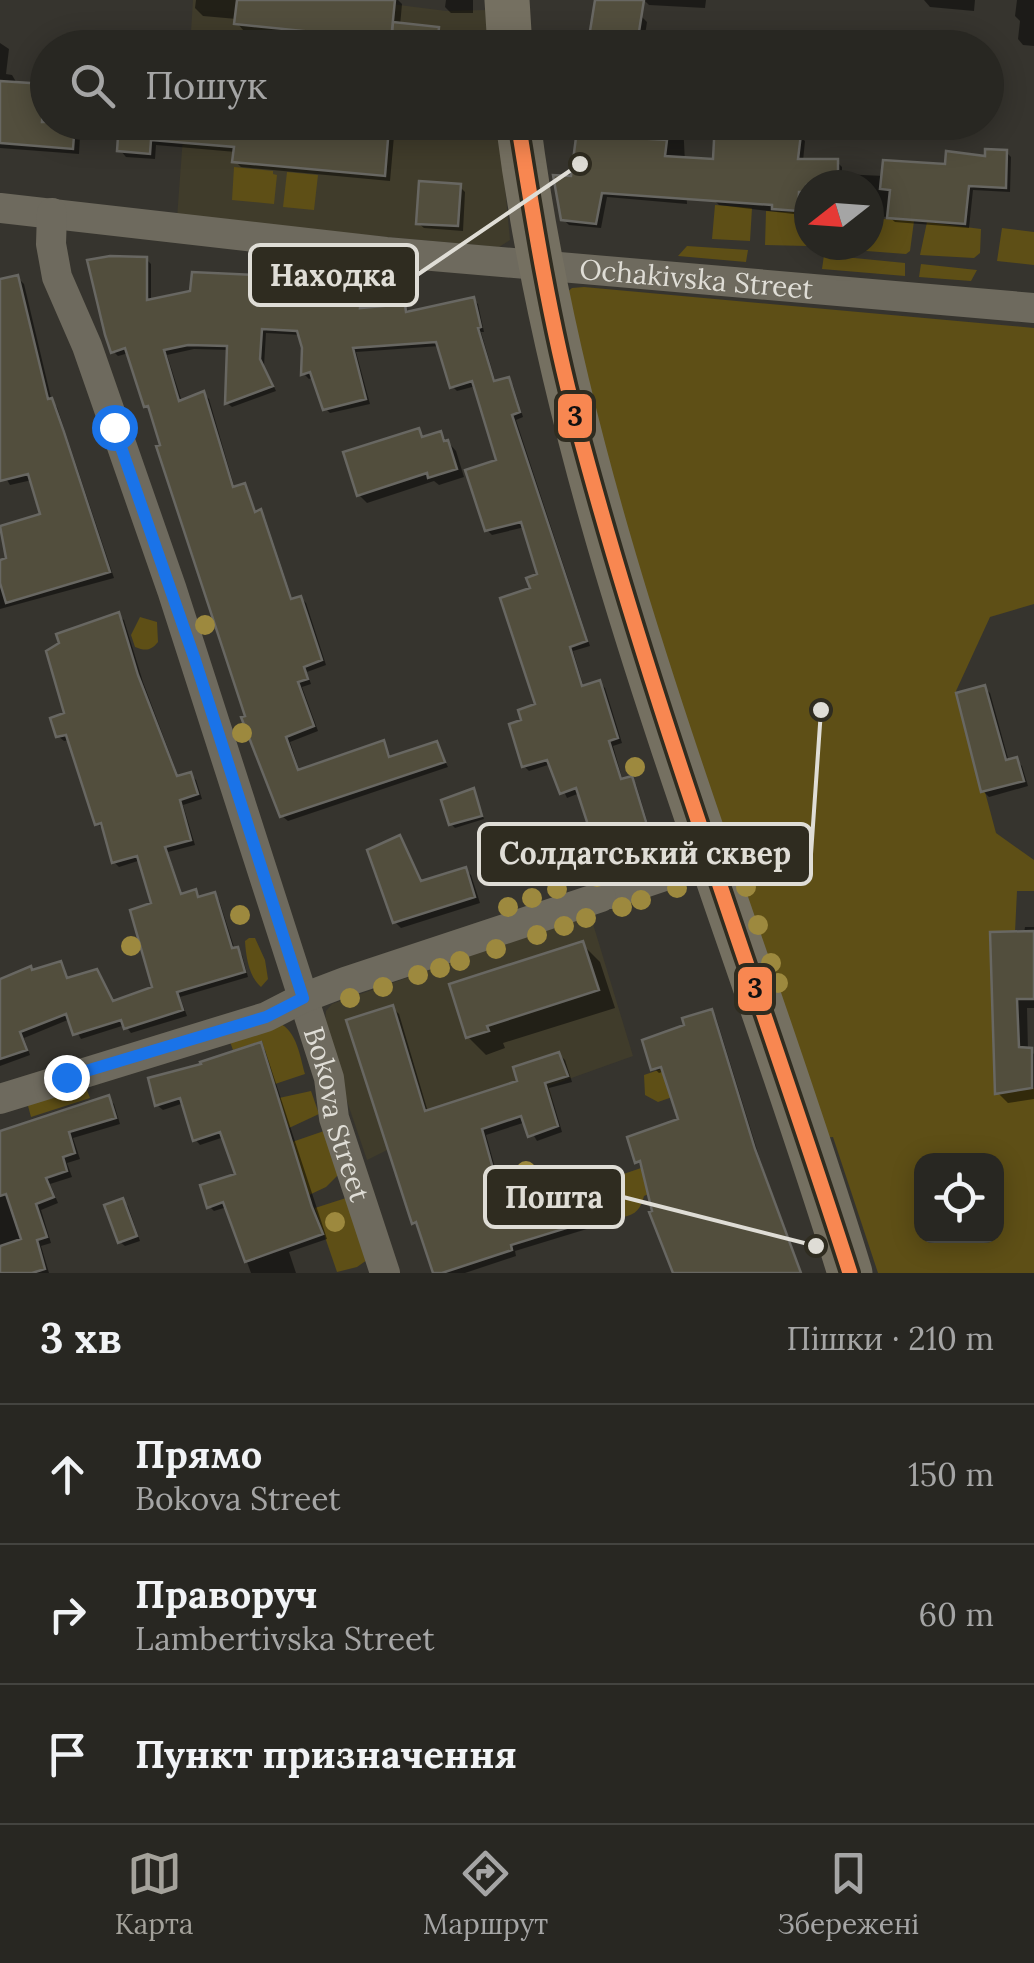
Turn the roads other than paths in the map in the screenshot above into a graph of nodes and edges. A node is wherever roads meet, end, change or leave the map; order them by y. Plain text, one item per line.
1 (506, 0) edge
2 (508, 30) edge
3 (521, 140) edge
4 (0, 208) edge
5 (52, 214) junction
6 (540, 266) junction
7 (1034, 308) edge
8 (712, 860) junction
9 (303, 998) junction
10 (0, 1100) edge
11 (386, 1273) edge
12 (850, 1273) edge

1 - 2 highway
3 - 6 highway
4 - 5 street, Ochakivska Street
5 - 6 street, Ochakivska Street
5 - 9 street, Bokova Street
6 - 7 street, Ochakivska Street
6 - 8 highway
8 - 9 street
8 - 12 highway
9 - 10 street
9 - 11 street, Bokova Street

